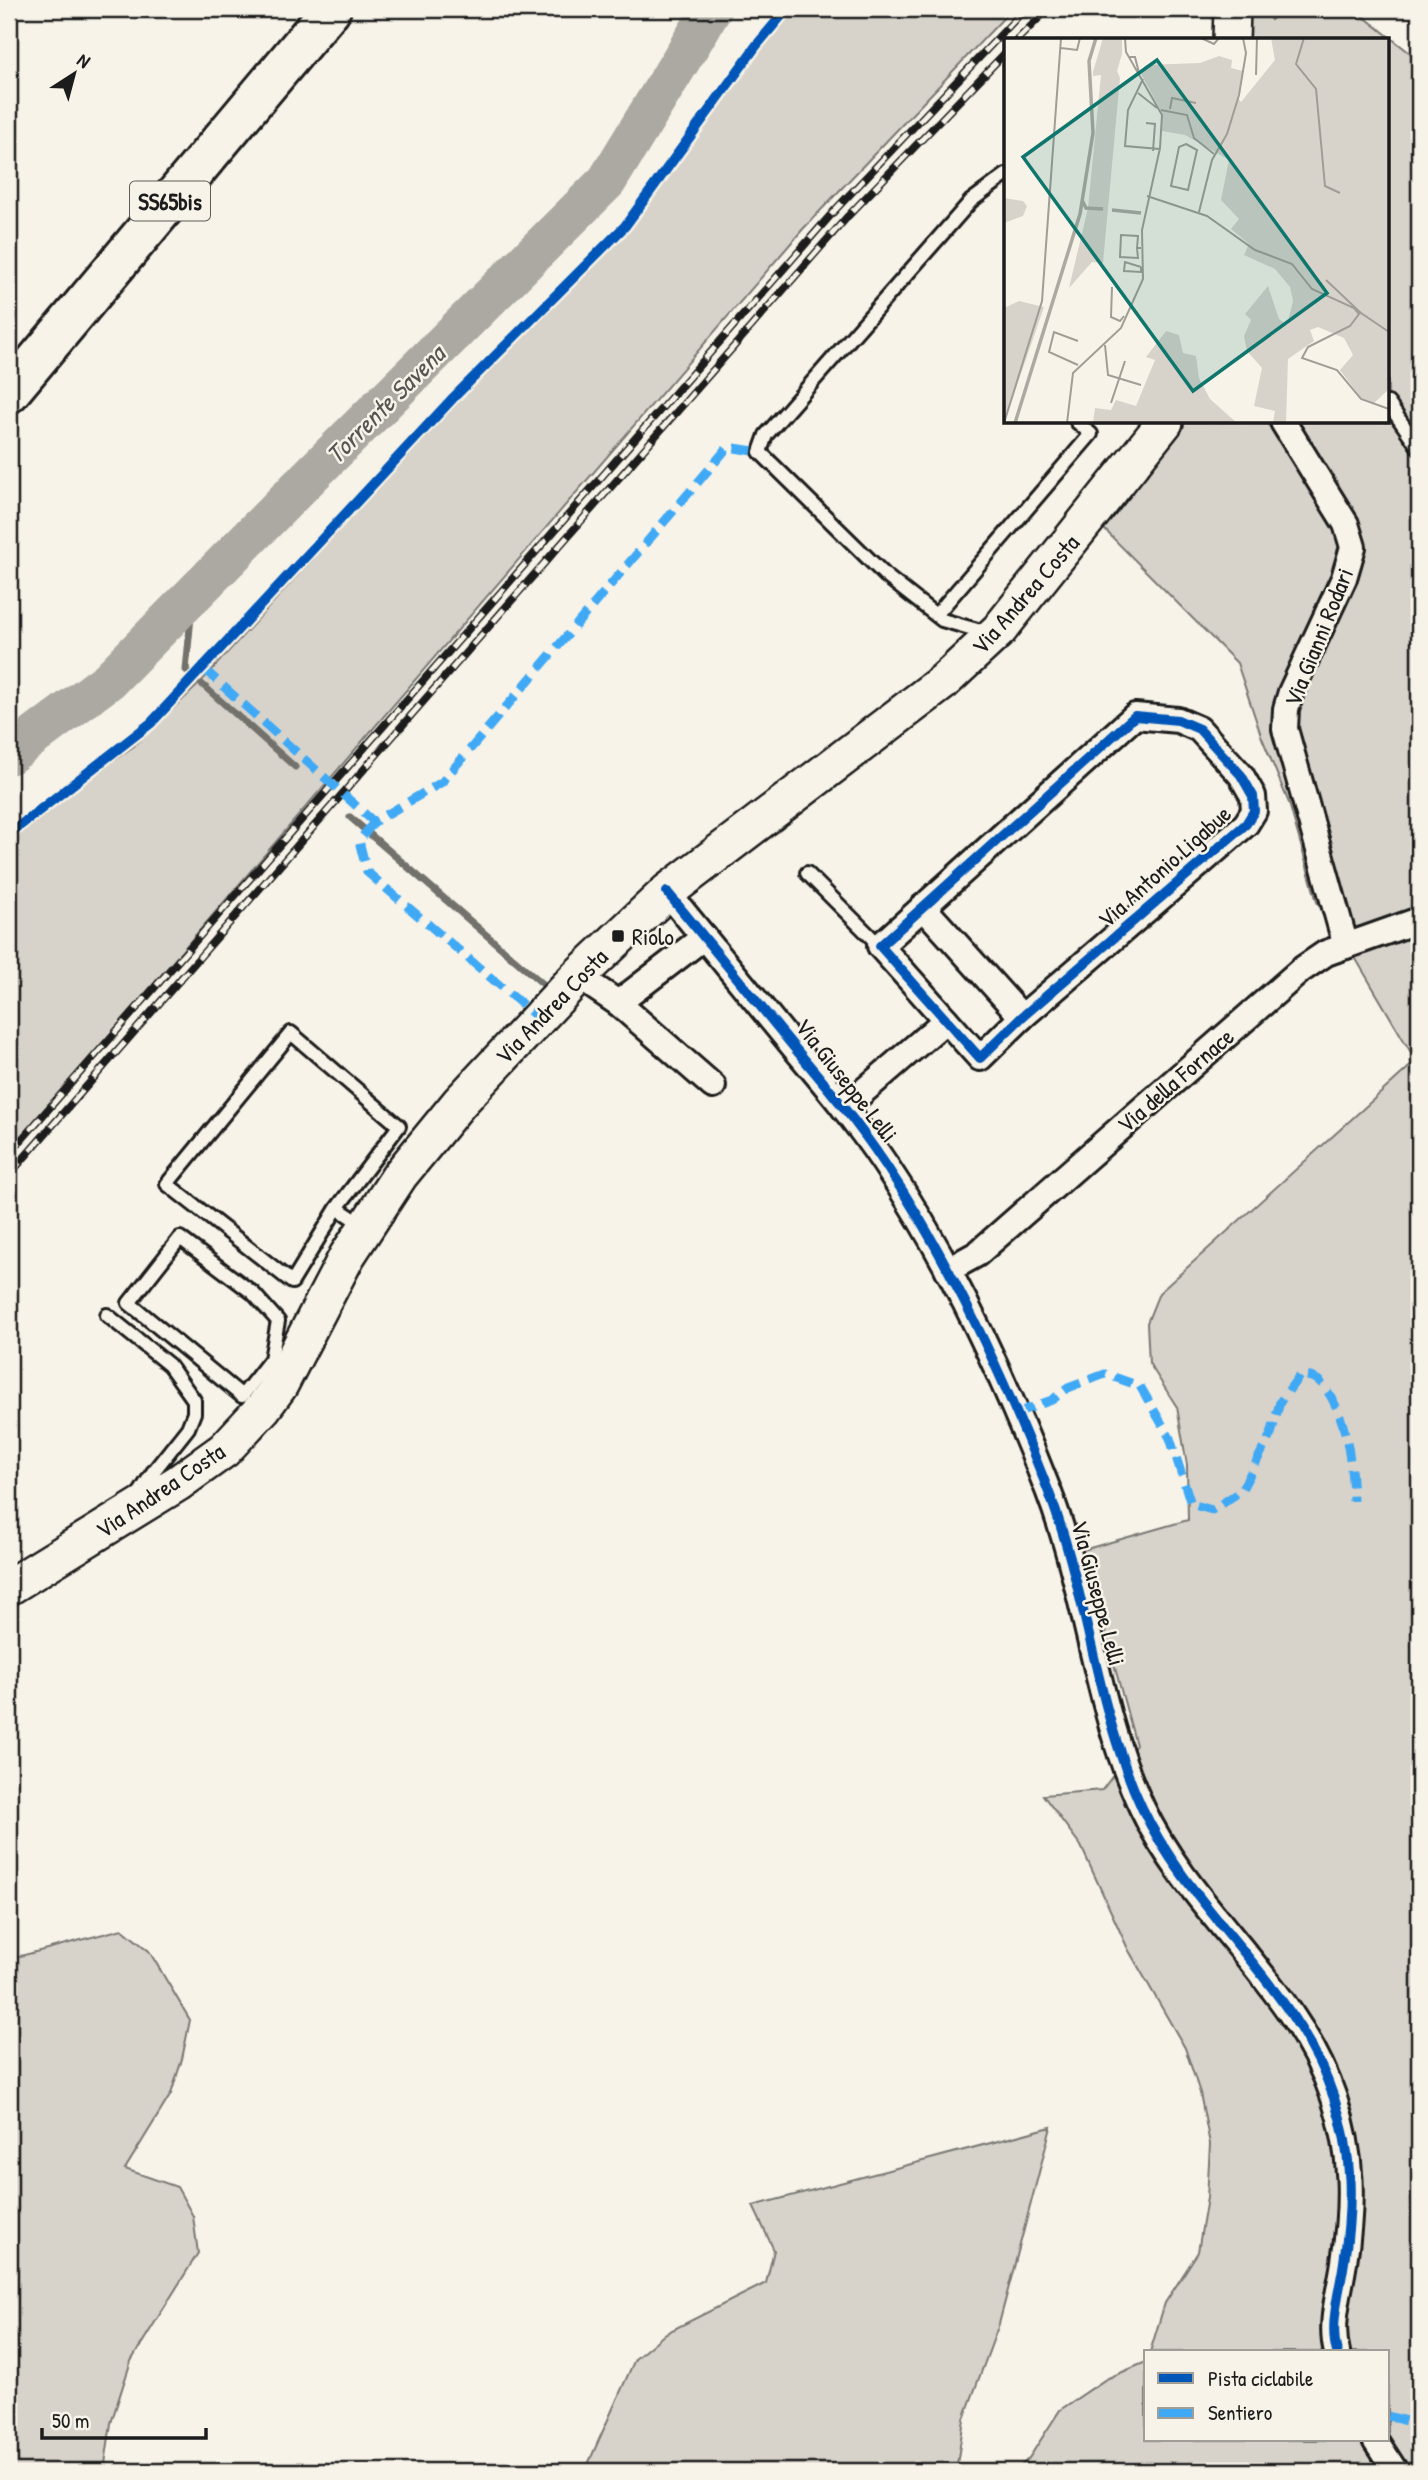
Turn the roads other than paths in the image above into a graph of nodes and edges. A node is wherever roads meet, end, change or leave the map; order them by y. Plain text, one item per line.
1 (331, 9) edge
2 (1232, 9) edge
3 (1231, 38) edge
4 (1004, 176) edge
5 (9, 393) edge
6 (1390, 406) edge
7 (1079, 424) edge
8 (1163, 424) edge
9 (1284, 424) edge
10 (1419, 448) edge
11 (936, 615) junction
12 (994, 635) junction
13 (807, 873) dead end
14 (667, 892) junction
15 (923, 907) junction
16 (1419, 920) edge
17 (704, 937) junction
18 (880, 946) junction
19 (1346, 946) junction
20 (578, 976) junction
21 (618, 1003) junction
22 (1022, 1017) junction
23 (946, 1020) junction
24 (713, 1086) dead end
25 (844, 1108) junction
26 (337, 1208) junction
27 (367, 1227) junction
28 (948, 1270) junction
29 (107, 1315) dead end
30 (282, 1361) junction
31 (127, 1514) junction
32 (9, 1587) edge
33 (1336, 2350) edge
34 (1376, 2442) edge
35 (1395, 2471) edge

1 - 5 main road, SS65bis
2 - 3 main road
4 - 11 lane
6 - 10 lane
7 - 11 lane
8 - 12 main road, Via Andrea Costa
9 - 19 street, Via Gianni Rodari
11 - 12 lane
12 - 14 main road, Via Andrea Costa
13 - 18 lane
14 - 17 street, Via Giuseppe Lelli
14 - 20 main road, Via Andrea Costa
15 - 18 street, Via Antonio Ligabue
15 - 22 street
15 - 22 street, Via Antonio Ligabue
16 - 19 street, Via della Fornace
17 - 21 street
17 - 25 street, Via Giuseppe Lelli
18 - 23 street, Via Antonio Ligabue
19 - 28 street, Via della Fornace
20 - 21 street
20 - 27 main road, Via Andrea Costa
21 - 24 street
22 - 23 street, Via Antonio Ligabue
23 - 25 street
25 - 28 street, Via Giuseppe Lelli
26 - 26 lane
26 - 27 lane
27 - 30 main road, Via Andrea Costa
28 - 33 street, Via Giuseppe Lelli
29 - 31 lane
30 - 30 lane
30 - 31 main road, Via Andrea Costa
31 - 32 main road, Via Andrea Costa
34 - 35 street

